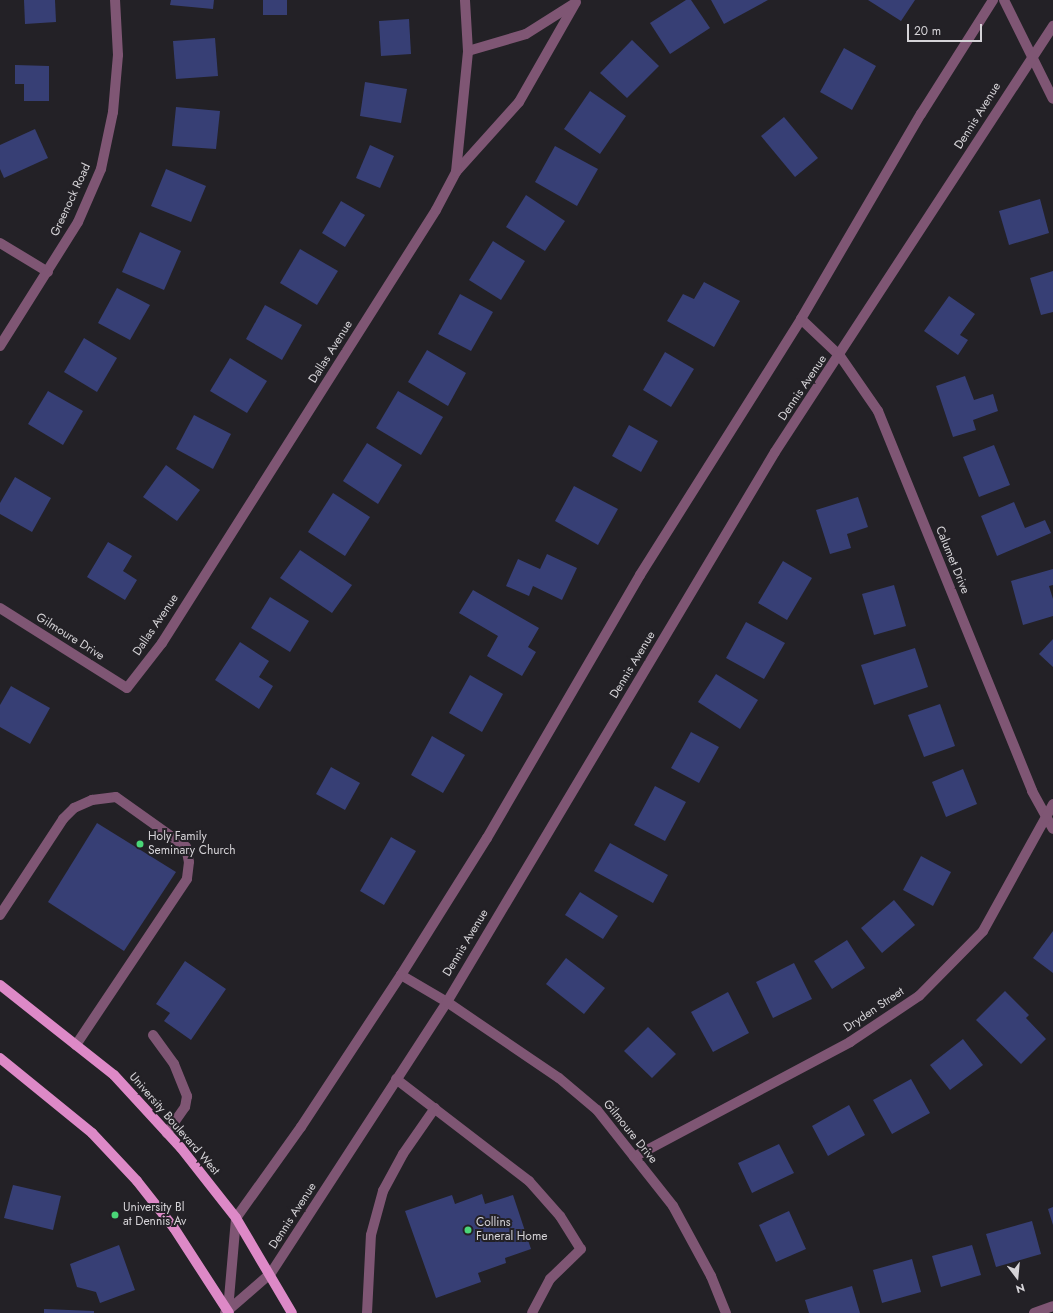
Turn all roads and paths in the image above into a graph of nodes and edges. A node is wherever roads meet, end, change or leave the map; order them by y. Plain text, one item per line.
1 (115, 0) edge
2 (465, 0) edge
3 (993, 0) edge
4 (1004, 0) edge
5 (578, 1) edge
6 (1053, 26) edge
7 (468, 51) junction
8 (1033, 54) junction
9 (1053, 99) edge
10 (456, 172) junction
11 (0, 243) edge
12 (48, 272) junction
13 (801, 318) junction
14 (0, 346) edge
15 (840, 356) junction
16 (0, 608) edge
17 (127, 688) joint
18 (1053, 804) edge
19 (1047, 819) junction
20 (1053, 829) edge
21 (0, 915) edge
22 (401, 974) junction
23 (0, 985) edge
24 (447, 1002) junction
25 (153, 1035) dead end
26 (76, 1045) junction
27 (0, 1058) edge
28 (396, 1079) junction
29 (435, 1108) junction
30 (167, 1133) junction
31 (634, 1157) junction
32 (236, 1218) junction
33 (270, 1273) junction
34 (1053, 1306) edge
35 (227, 1312) edge
36 (292, 1313) edge
37 (367, 1313) edge
38 (532, 1313) edge
39 (726, 1313) edge
40 (1034, 1313) edge

1 - 12 street, Greenock Road
2 - 7 street, Dallas Avenue
3 - 13 street
4 - 8 street
5 - 7 street
5 - 10 street
6 - 8 street, Dennis Avenue
7 - 10 street, Dallas Avenue
8 - 9 street
8 - 15 street, Dennis Avenue
10 - 17 street, Dallas Avenue
11 - 12 street
12 - 14 street, Greenock Road
13 - 15 street, Calumet Drive
13 - 22 street
15 - 19 street, Calumet Drive
15 - 24 street, Dennis Avenue
16 - 17 street, Gilmoure Drive
18 - 19 street, Dryden Street
19 - 20 street, Calumet Drive
19 - 31 street, Dryden Street
21 - 26 street
22 - 24 street, Gilmoure Drive
22 - 32 street
23 - 26 main road, University Boulevard West
24 - 28 street, Dennis Avenue
24 - 31 street, Gilmoure Drive
25 - 30 street
26 - 30 main road, University Boulevard West
27 - 35 main road
28 - 29 street
28 - 33 street, Dennis Avenue
29 - 37 street
29 - 38 street
30 - 32 main road, University Boulevard West
31 - 39 street, Gilmoure Drive
32 - 33 main road, University Boulevard West
32 - 35 street
33 - 35 street, Dennis Avenue
33 - 36 main road, University Boulevard West
34 - 40 street

